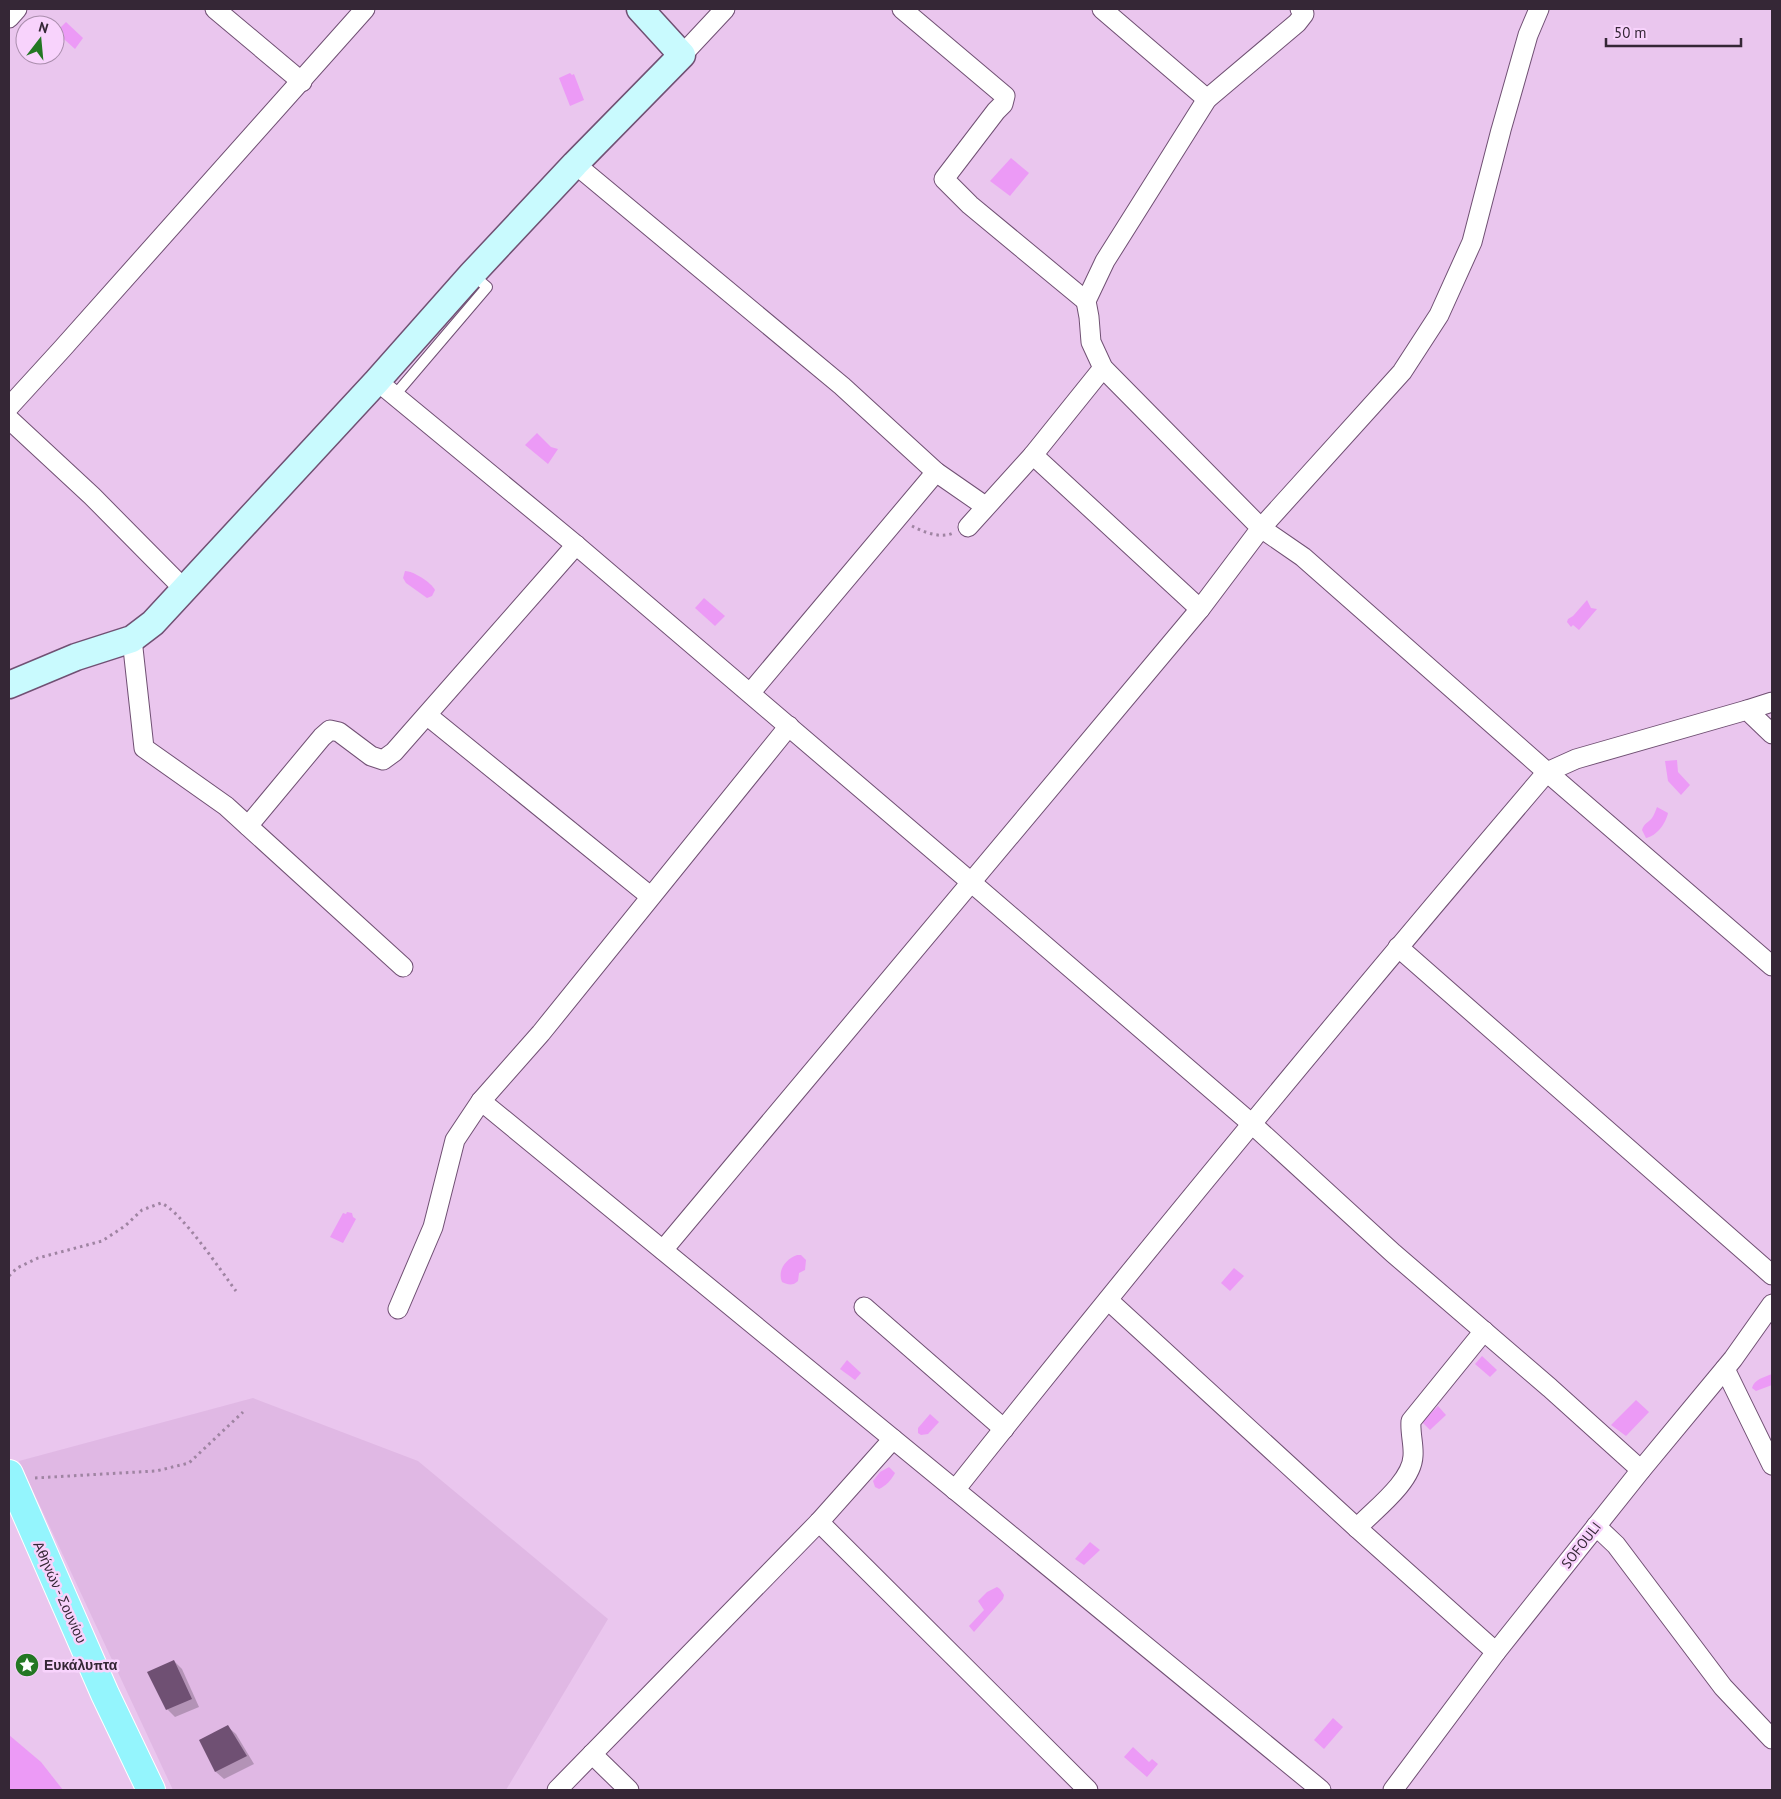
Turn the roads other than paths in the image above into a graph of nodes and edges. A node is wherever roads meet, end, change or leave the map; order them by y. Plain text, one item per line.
1 (17, 9) edge
2 (215, 9) edge
3 (365, 9) edge
4 (640, 9) edge
5 (725, 9) edge
6 (902, 9) edge
7 (1102, 9) edge
8 (1300, 9) edge
9 (1539, 9) edge
10 (9, 18) edge
11 (682, 55) junction
12 (302, 82) junction
13 (1207, 99) junction
14 (575, 164) junction
15 (1086, 301) junction
16 (1104, 368) junction
17 (386, 388) junction
18 (9, 407) edge
19 (9, 419) edge
20 (1033, 455) junction
21 (936, 472) junction
22 (985, 506) junction
23 (968, 528) road end
24 (1261, 528) junction
25 (576, 545) junction
26 (184, 589) junction
27 (1200, 609) junction
28 (132, 639) junction
29 (9, 685) edge
30 (751, 692) junction
31 (1772, 702) edge
32 (1747, 710) junction
33 (428, 716) junction
34 (789, 726) junction
35 (1772, 734) edge
36 (1548, 772) junction
37 (248, 826) junction
38 (972, 882) junction
39 (650, 896) junction
40 (1398, 947) junction
41 (1772, 966) edge
42 (403, 967) dead end
43 (481, 1101) junction
44 (1252, 1124) junction
45 (663, 1250) junction
46 (1772, 1275) edge
47 (1108, 1300) junction
48 (1772, 1304) edge
49 (864, 1307) dead end
50 (398, 1309) dead end
51 (1484, 1331) junction
52 (1725, 1369) junction
53 (1004, 1429) junction
54 (893, 1439) junction
55 (1772, 1465) edge
56 (1641, 1470) junction
57 (10, 1477) edge
58 (955, 1490) junction
59 (819, 1522) junction
60 (1596, 1526) junction
61 (1356, 1528) junction
62 (1496, 1652) junction
63 (1772, 1739) edge
64 (592, 1754) junction
65 (151, 1790) edge
66 (557, 1790) edge
67 (629, 1790) edge
68 (1088, 1790) edge
69 (1322, 1790) edge
70 (1394, 1790) edge

1 - 10 street
2 - 12 street
3 - 12 street
4 - 11 street
5 - 11 street
6 - 15 street
7 - 13 street
8 - 13 street
9 - 24 street
11 - 14 street
12 - 18 street
13 - 15 street
14 - 17 street
14 - 21 street
15 - 16 street
16 - 20 street
16 - 24 street
17 - 25 street
17 - 26 street
19 - 26 street
20 - 22 street
20 - 27 street
21 - 22 street
21 - 30 street
22 - 23 street
24 - 27 street
24 - 36 street
25 - 30 street
25 - 33 street
26 - 28 street
27 - 38 street
28 - 29 street
28 - 37 street
30 - 34 street
31 - 32 street
32 - 35 street
32 - 36 street
33 - 37 street
33 - 39 street
34 - 38 street
34 - 39 street
36 - 40 street
36 - 41 street
37 - 42 street
38 - 44 street
38 - 45 street
39 - 43 street
40 - 44 street
40 - 46 street
43 - 45 street
43 - 50 street
44 - 47 street
44 - 51 street
45 - 54 street
47 - 53 street
47 - 61 street
48 - 52 street, SOFOULI
49 - 53 street
51 - 56 street
51 - 61 street
52 - 55 street
52 - 56 street, SOFOULI
53 - 58 street
54 - 58 street
54 - 59 street
56 - 60 street, SOFOULI
57 - 65 main road, Αθήνών - Σουνίου
58 - 69 street
59 - 64 street
59 - 68 street
60 - 62 street, SOFOULI
60 - 63 street
61 - 62 street
62 - 70 street, SOFOULI
64 - 66 street
64 - 67 street

